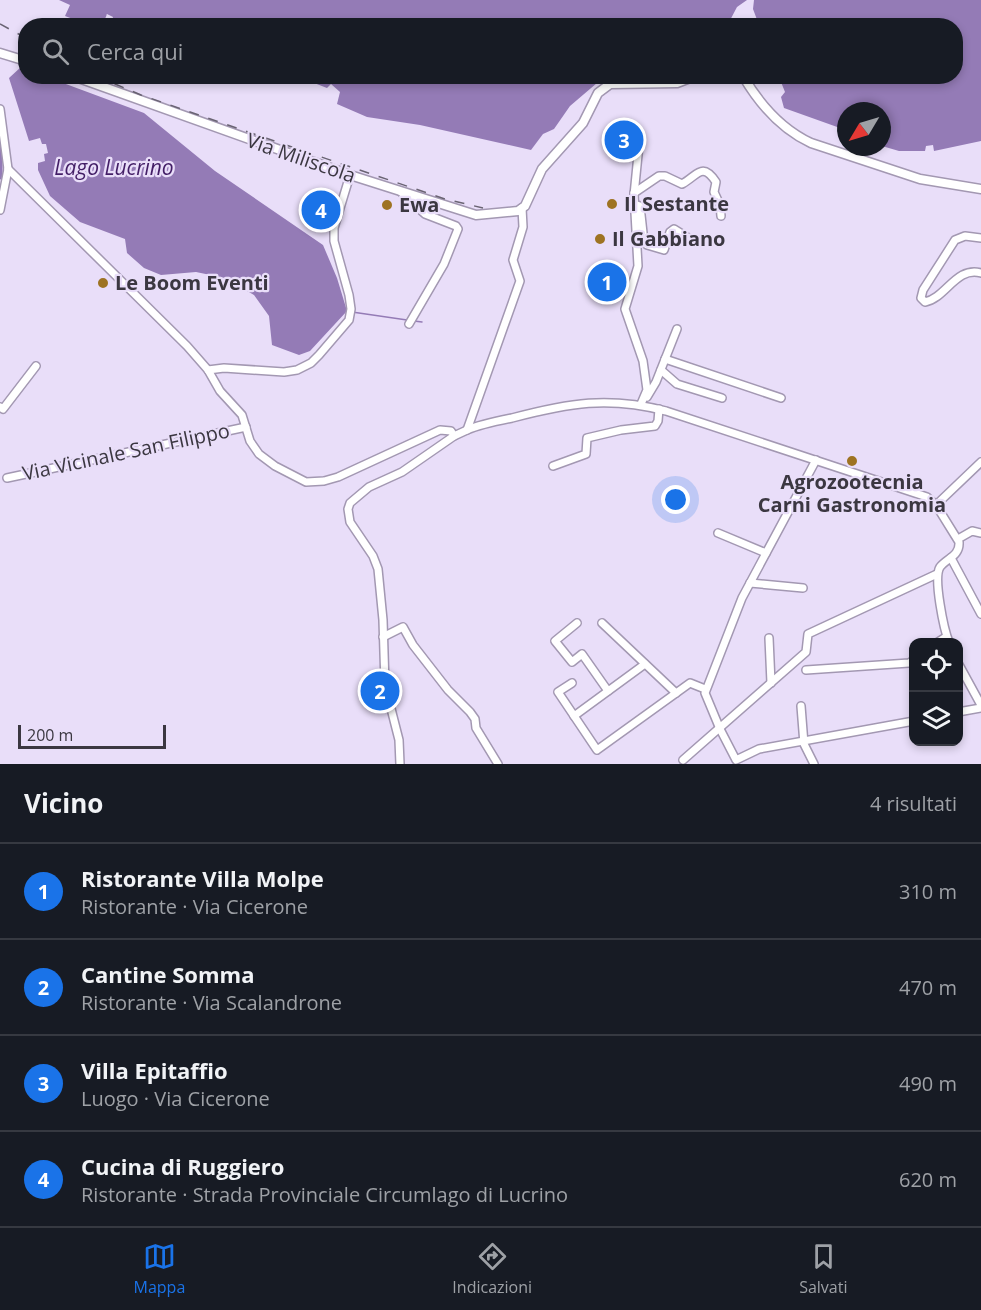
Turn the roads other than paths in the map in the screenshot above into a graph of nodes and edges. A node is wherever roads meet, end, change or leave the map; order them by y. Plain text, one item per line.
1 (3, 56) edge
2 (18, 60) edge
3 (95, 84) edge
4 (610, 84) edge
5 (748, 84) edge
6 (0, 109) edge
7 (639, 145) dead end
8 (8, 169) junction
9 (350, 175) junction
10 (981, 189) edge
11 (399, 190) junction
12 (634, 193) junction
13 (421, 197) junction
14 (634, 204) junction
15 (415, 205) junction
16 (522, 208) junction
17 (0, 210) edge
18 (721, 216) dead end
19 (981, 238) edge
20 (690, 239) dead end
21 (981, 273) edge
22 (411, 322) dead end
23 (677, 329) dead end
24 (665, 360) junction
25 (36, 366) dead end
26 (208, 370) junction
27 (661, 370) junction
28 (722, 398) dead end
29 (780, 398) dead end
30 (643, 401) junction
31 (0, 407) edge
32 (659, 409) junction
33 (246, 427) junction
34 (467, 430) junction
35 (454, 436) junction
36 (816, 460) junction
37 (981, 462) edge
38 (554, 466) dead end
39 (7, 478) dead end
40 (936, 505) junction
41 (718, 533) dead end
42 (981, 533) edge
43 (958, 539) junction
44 (766, 553) junction
45 (951, 558) junction
46 (938, 574) junction
47 (750, 583) junction
48 (803, 588) dead end
49 (981, 614) edge
50 (577, 623) dead end
51 (602, 623) dead end
52 (383, 637) junction
53 (769, 638) dead end
54 (946, 638) edge
55 (909, 663) edge
56 (645, 664) junction
57 (806, 670) dead end
58 (963, 673) edge
59 (572, 683) dead end
60 (771, 683) junction
61 (705, 689) junction
62 (608, 692) junction
63 (676, 693) junction
64 (801, 706) dead end
65 (981, 707) edge
66 (963, 711) edge
67 (574, 716) junction
68 (909, 722) edge
69 (720, 729) junction
70 (805, 741) junction
71 (683, 760) dead end
72 (736, 762) edge
73 (400, 764) edge
74 (498, 764) edge
75 (814, 764) edge

1 - 2 main road
3 - 9 main road, Via Miliscola
4 - 16 main road
5 - 10 main road
6 - 8 street
7 - 12 street
8 - 17 street
8 - 26 street
9 - 11 main road, Via Miliscola
9 - 26 street
11 - 13 main road, Via Miliscola
11 - 15 street
12 - 14 street
12 - 18 street
13 - 15 street
13 - 16 main road, Via Miliscola
14 - 20 street
14 - 30 street
15 - 22 street
16 - 34 street
19 - 21 street
23 - 24 street
24 - 27 street
24 - 29 street
25 - 31 street
26 - 33 street
27 - 28 street
27 - 30 street
30 - 32 street
30 - 34 street
32 - 36 street
32 - 38 street
33 - 35 street
33 - 39 street, Via Vicinale San Filippo
34 - 35 street
35 - 52 street
36 - 40 street
36 - 44 street
37 - 40 street
40 - 43 street
41 - 44 street
42 - 43 street
43 - 45 street
44 - 47 street
45 - 46 street
45 - 49 street
46 - 54 street
46 - 60 street
47 - 48 street
47 - 61 street
50 - 62 street
51 - 56 street
52 - 73 street
52 - 74 street
53 - 60 street
55 - 57 street
56 - 62 street
56 - 63 street
58 - 65 street
59 - 67 street
60 - 69 street
61 - 63 street
61 - 69 street
62 - 67 street
63 - 67 street
64 - 70 street
65 - 66 street
68 - 70 street
69 - 71 street
69 - 72 street
70 - 72 street
70 - 75 street

